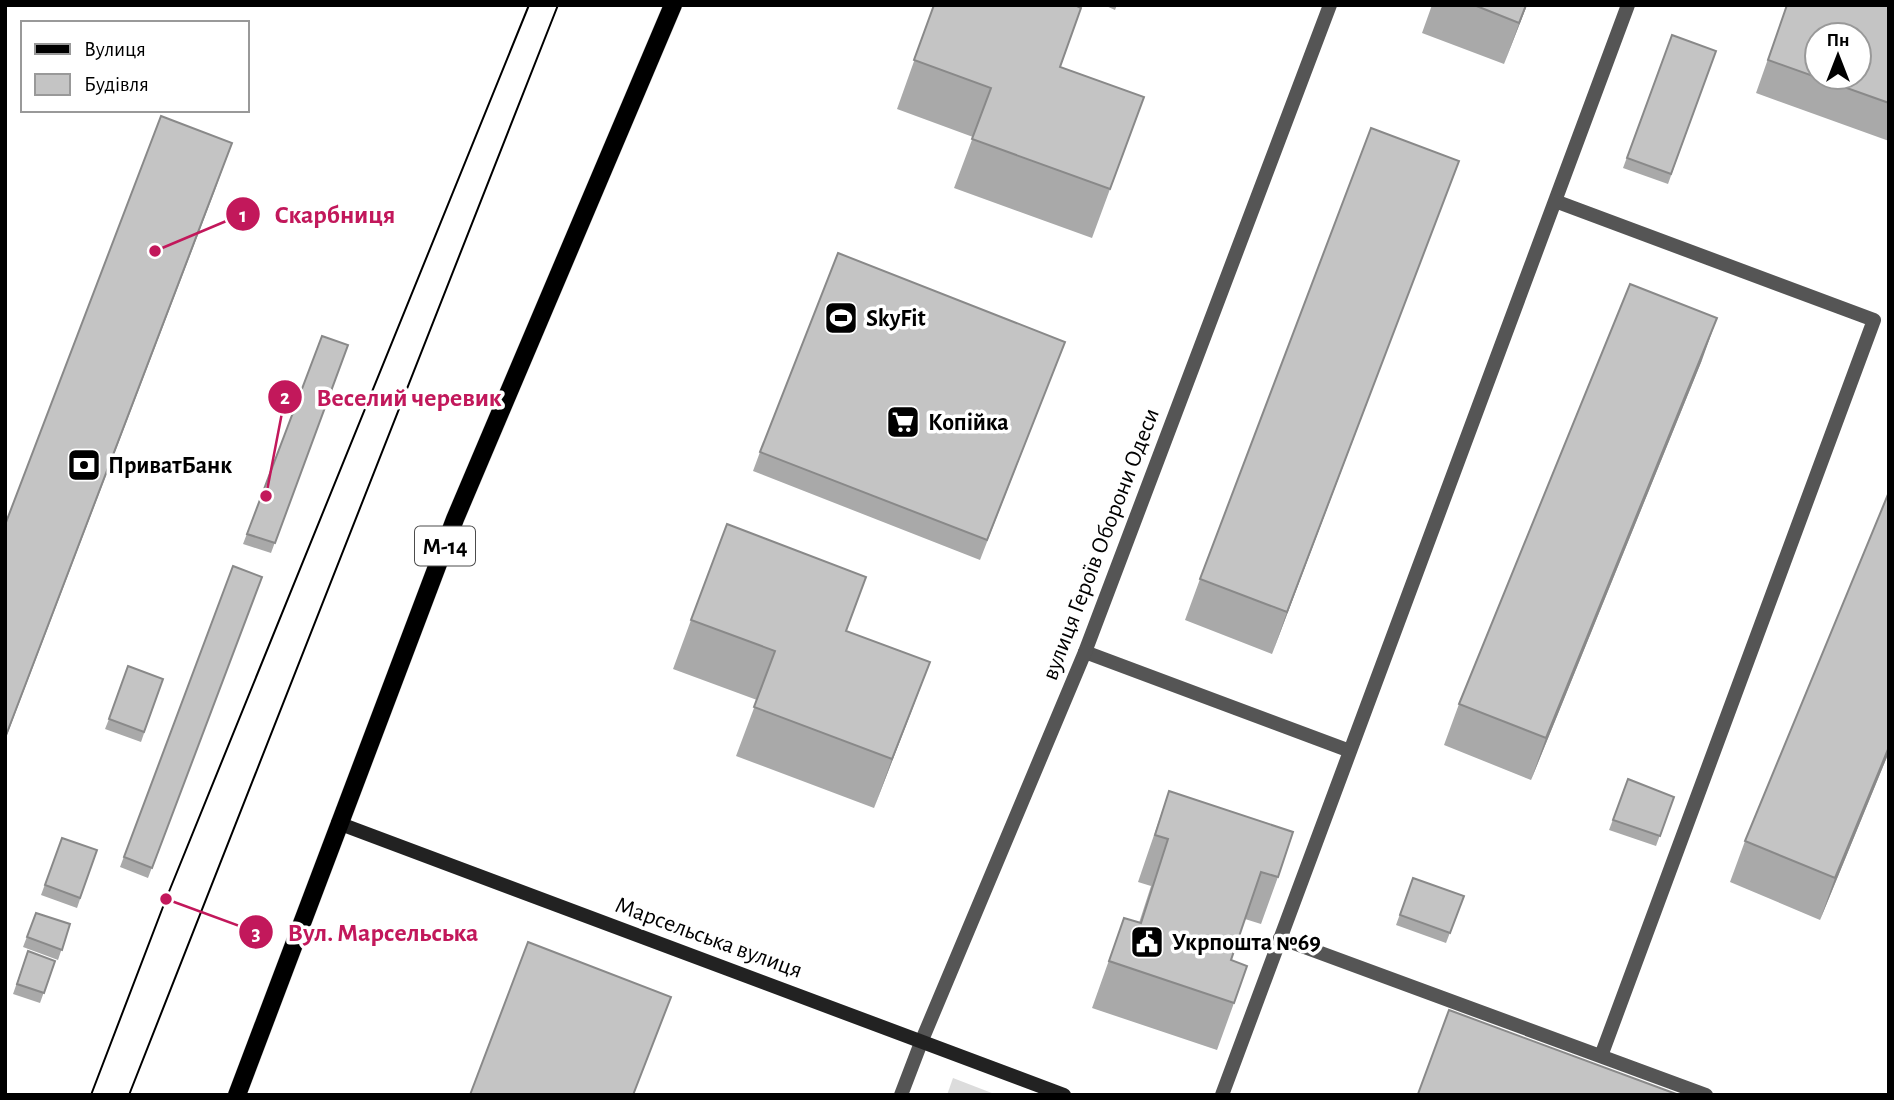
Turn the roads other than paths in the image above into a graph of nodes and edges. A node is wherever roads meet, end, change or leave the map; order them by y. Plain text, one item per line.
1 (673, 5) edge
2 (1330, 5) edge
3 (1628, 5) edge
4 (1555, 201) junction
5 (1085, 652) junction
6 (1350, 751) junction
7 (338, 823) junction
8 (1280, 938) junction
9 (922, 1040) junction
10 (1601, 1056) junction
11 (237, 1095) edge
12 (901, 1095) edge
13 (1064, 1095) edge
14 (1222, 1095) edge
15 (1706, 1095) edge

1 - 7 main road, М-14
2 - 5 street, вулиця Героїв Оборони Одеси
3 - 4 street
4 - 6 street
4 - 10 street
5 - 6 street
5 - 9 street, вулиця Героїв Оборони Одеси
6 - 8 street
7 - 9 street, Марсельська вулиця
7 - 11 main road, М-14
8 - 10 street
8 - 14 street
9 - 12 street, вулиця Героїв Оборони Одеси
9 - 13 street, Марсельська вулиця
10 - 15 street

